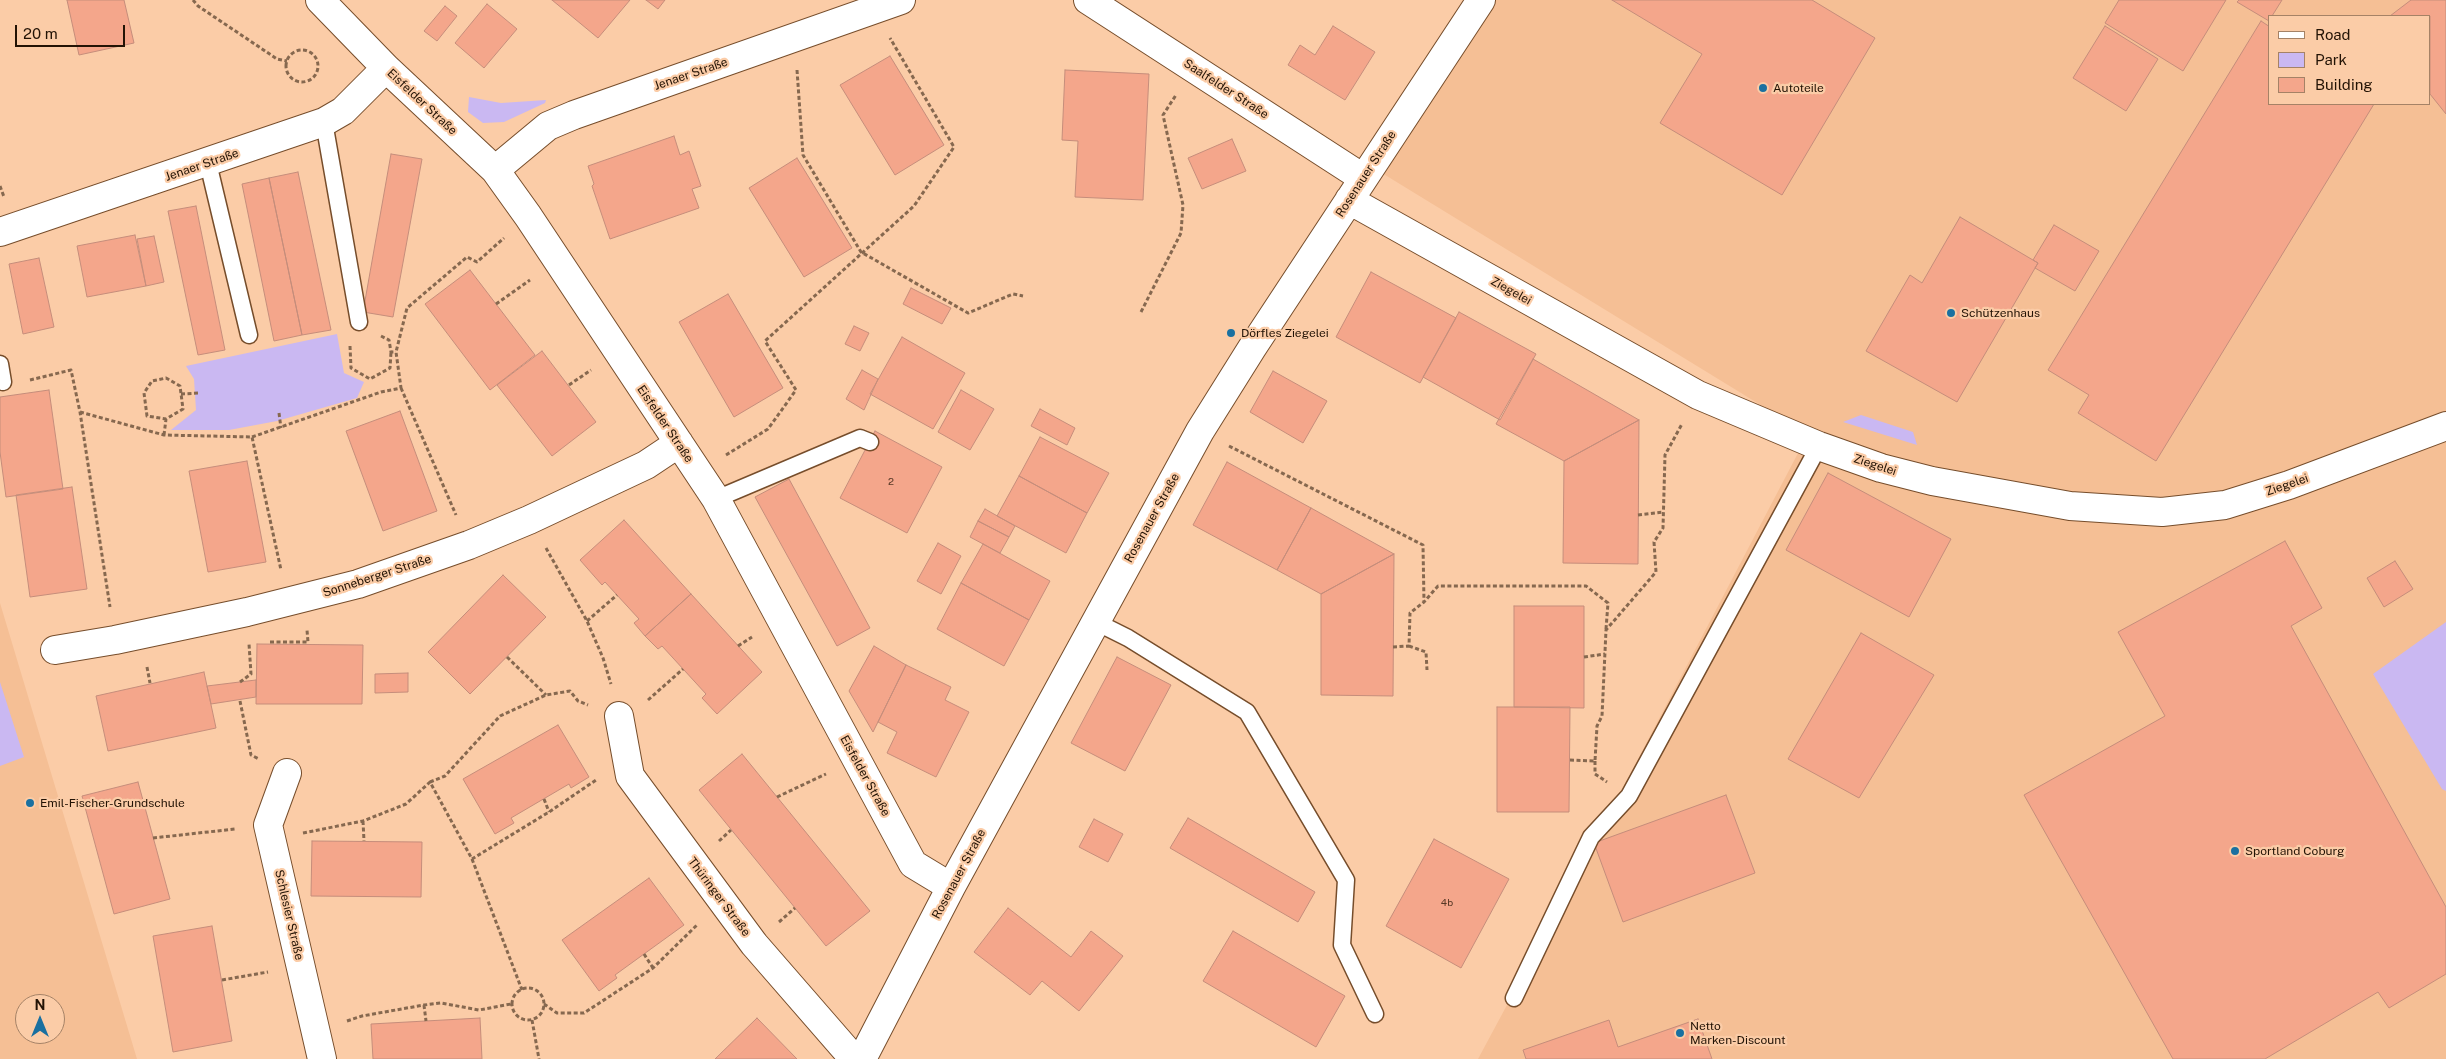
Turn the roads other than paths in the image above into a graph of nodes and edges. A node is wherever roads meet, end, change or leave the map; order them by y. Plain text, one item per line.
1 (320, 0) edge
2 (901, 0) edge
3 (1088, 0) edge
4 (1481, 0) edge
5 (386, 68) junction
6 (324, 122) junction
7 (208, 163) junction
8 (495, 170) junction
9 (1356, 189) junction
10 (0, 232) edge
11 (359, 322) dead end
12 (249, 335) dead end
13 (0, 364) edge
14 (3, 382) road end
15 (2446, 426) edge
16 (870, 442) dead end
17 (679, 443) junction
18 (1819, 446) junction
19 (716, 499) junction
20 (1096, 622) junction
21 (55, 650) dead end
22 (619, 716) road end
23 (286, 773) road end
24 (951, 887) junction
25 (1514, 998) dead end
26 (1375, 1014) dead end
27 (322, 1059) edge
28 (854, 1059) edge
29 (862, 1059) edge

1 - 5 street, Eisfelder Straße
2 - 8 street, Jenaer Straße
3 - 9 street, Saalfelder Straße
4 - 9 street, Rosenauer Straße
5 - 6 street, Jenaer Straße
5 - 8 street, Eisfelder Straße
6 - 7 street, Jenaer Straße
6 - 11 lane
7 - 10 street, Jenaer Straße
7 - 12 lane
8 - 17 street, Eisfelder Straße
9 - 18 street, Ziegelei
9 - 20 street, Rosenauer Straße
13 - 14 lane
15 - 18 street, Ziegelei
16 - 19 lane
17 - 19 street, Eisfelder Straße
17 - 21 street, Sonneberger Straße
18 - 25 lane
19 - 24 street, Eisfelder Straße
20 - 24 street, Rosenauer Straße
20 - 26 lane
22 - 28 street, Thüringer Straße
23 - 27 street, Schlesier Straße
24 - 29 street, Rosenauer Straße

